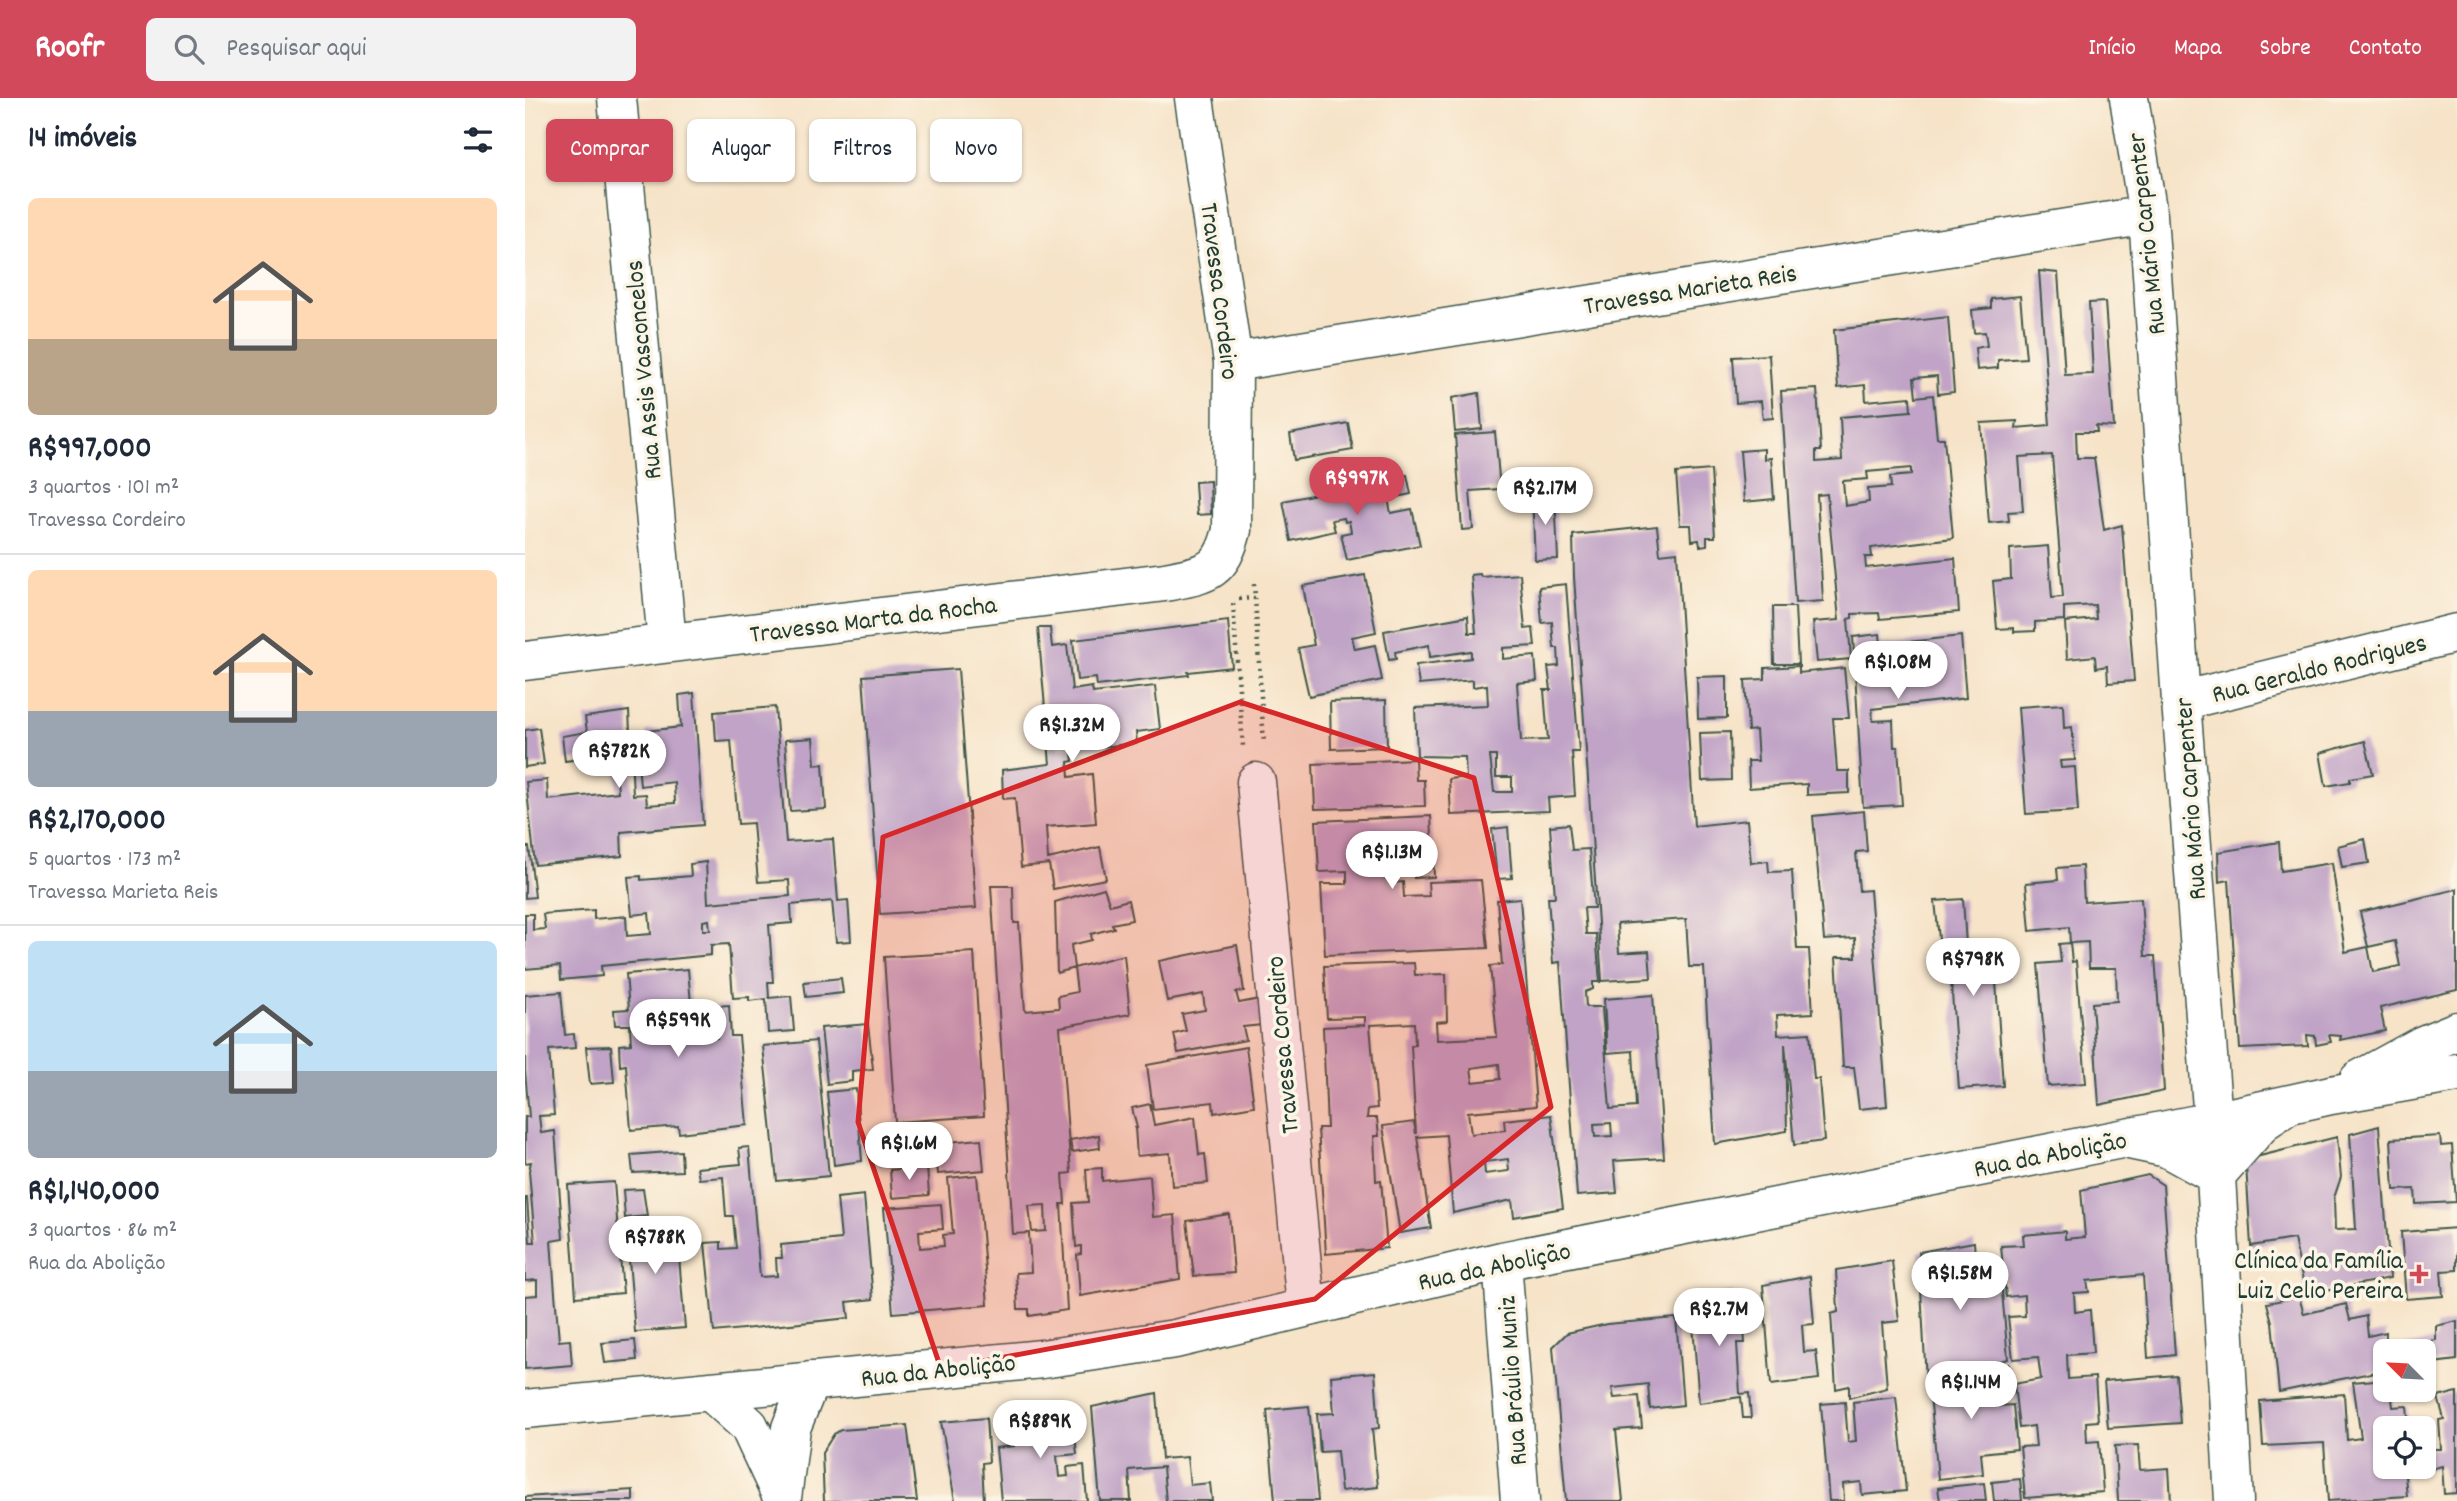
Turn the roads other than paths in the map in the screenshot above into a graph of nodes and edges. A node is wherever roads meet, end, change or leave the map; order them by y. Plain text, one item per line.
1 (617, 98) edge
2 (1194, 98) edge
3 (2129, 98) edge
4 (2148, 215) junction
5 (1233, 362) junction
6 (1218, 565) joint
7 (2457, 633) edge
8 (667, 642) junction
9 (525, 661) edge
10 (2181, 701) junction
11 (1255, 764) road end
12 (2457, 1031) edge
13 (2457, 1073) edge
14 (2331, 1096) junction
15 (2290, 1104) junction
16 (2213, 1121) junction
17 (2120, 1139) junction
18 (2216, 1175) junction
19 (1502, 1261) junction
20 (1306, 1307) junction
21 (810, 1381) junction
22 (710, 1391) junction
23 (525, 1409) edge
24 (782, 1499) edge
25 (1520, 1501) edge
26 (2234, 1501) edge

1 - 8 street, Rua Assis Vasconcelos
2 - 5 street, Travessa Cordeiro
3 - 4 street, Rua Mário Carpenter
4 - 5 street, Travessa Marieta Reis
4 - 10 street, Rua Mário Carpenter
5 - 6 street, Travessa Cordeiro
6 - 8 street, Travessa Marta da Rocha
7 - 10 street, Rua Geraldo Rodrigues
8 - 9 street, Travessa Marta da Rocha
10 - 16 street, Rua Mário Carpenter
11 - 20 street, Travessa Cordeiro
12 - 14 street
13 - 14 street, Rua da Abolição
14 - 15 street, Rua da Abolição
15 - 16 street, Rua da Abolição
15 - 18 street
16 - 17 street, Rua da Abolição
16 - 18 street, Rua Mário Carpenter
17 - 18 street
17 - 19 street, Rua da Abolição
18 - 26 street, Rua Mário Carpenter
19 - 20 street, Rua da Abolição
19 - 25 street, Rua Bráulio Muniz
20 - 21 street, Rua da Abolição
21 - 22 street, Rua da Abolição
21 - 24 street
22 - 23 street, Rua da Abolição
22 - 24 street

